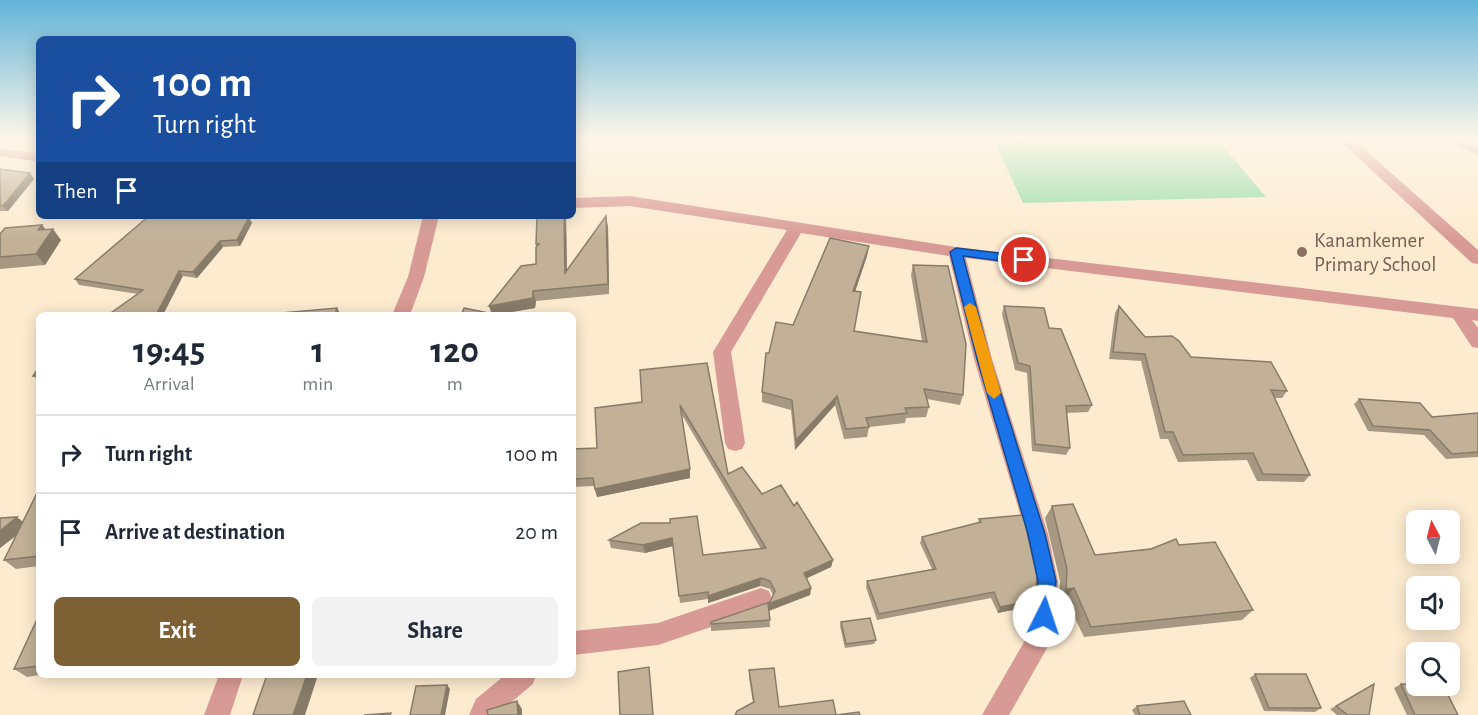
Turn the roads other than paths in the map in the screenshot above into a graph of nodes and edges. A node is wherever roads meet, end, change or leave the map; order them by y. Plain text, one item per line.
1 (1382, 172) edge
2 (576, 202) edge
3 (431, 219) edge
4 (797, 226) junction
5 (956, 252) junction
6 (1478, 259) edge
7 (402, 312) edge
8 (1459, 314) junction
9 (1478, 315) edge
10 (1478, 342) edge
11 (735, 443) dead end
12 (761, 599) dead end
13 (576, 643) edge
14 (230, 678) edge
15 (520, 678) edge
16 (217, 715) edge
17 (482, 715) edge
18 (995, 715) edge

1 - 6 street
2 - 4 street
3 - 7 street
4 - 5 street
4 - 11 street
5 - 8 street
5 - 18 street
8 - 9 street
8 - 10 street
12 - 13 street
14 - 16 street
15 - 17 street

